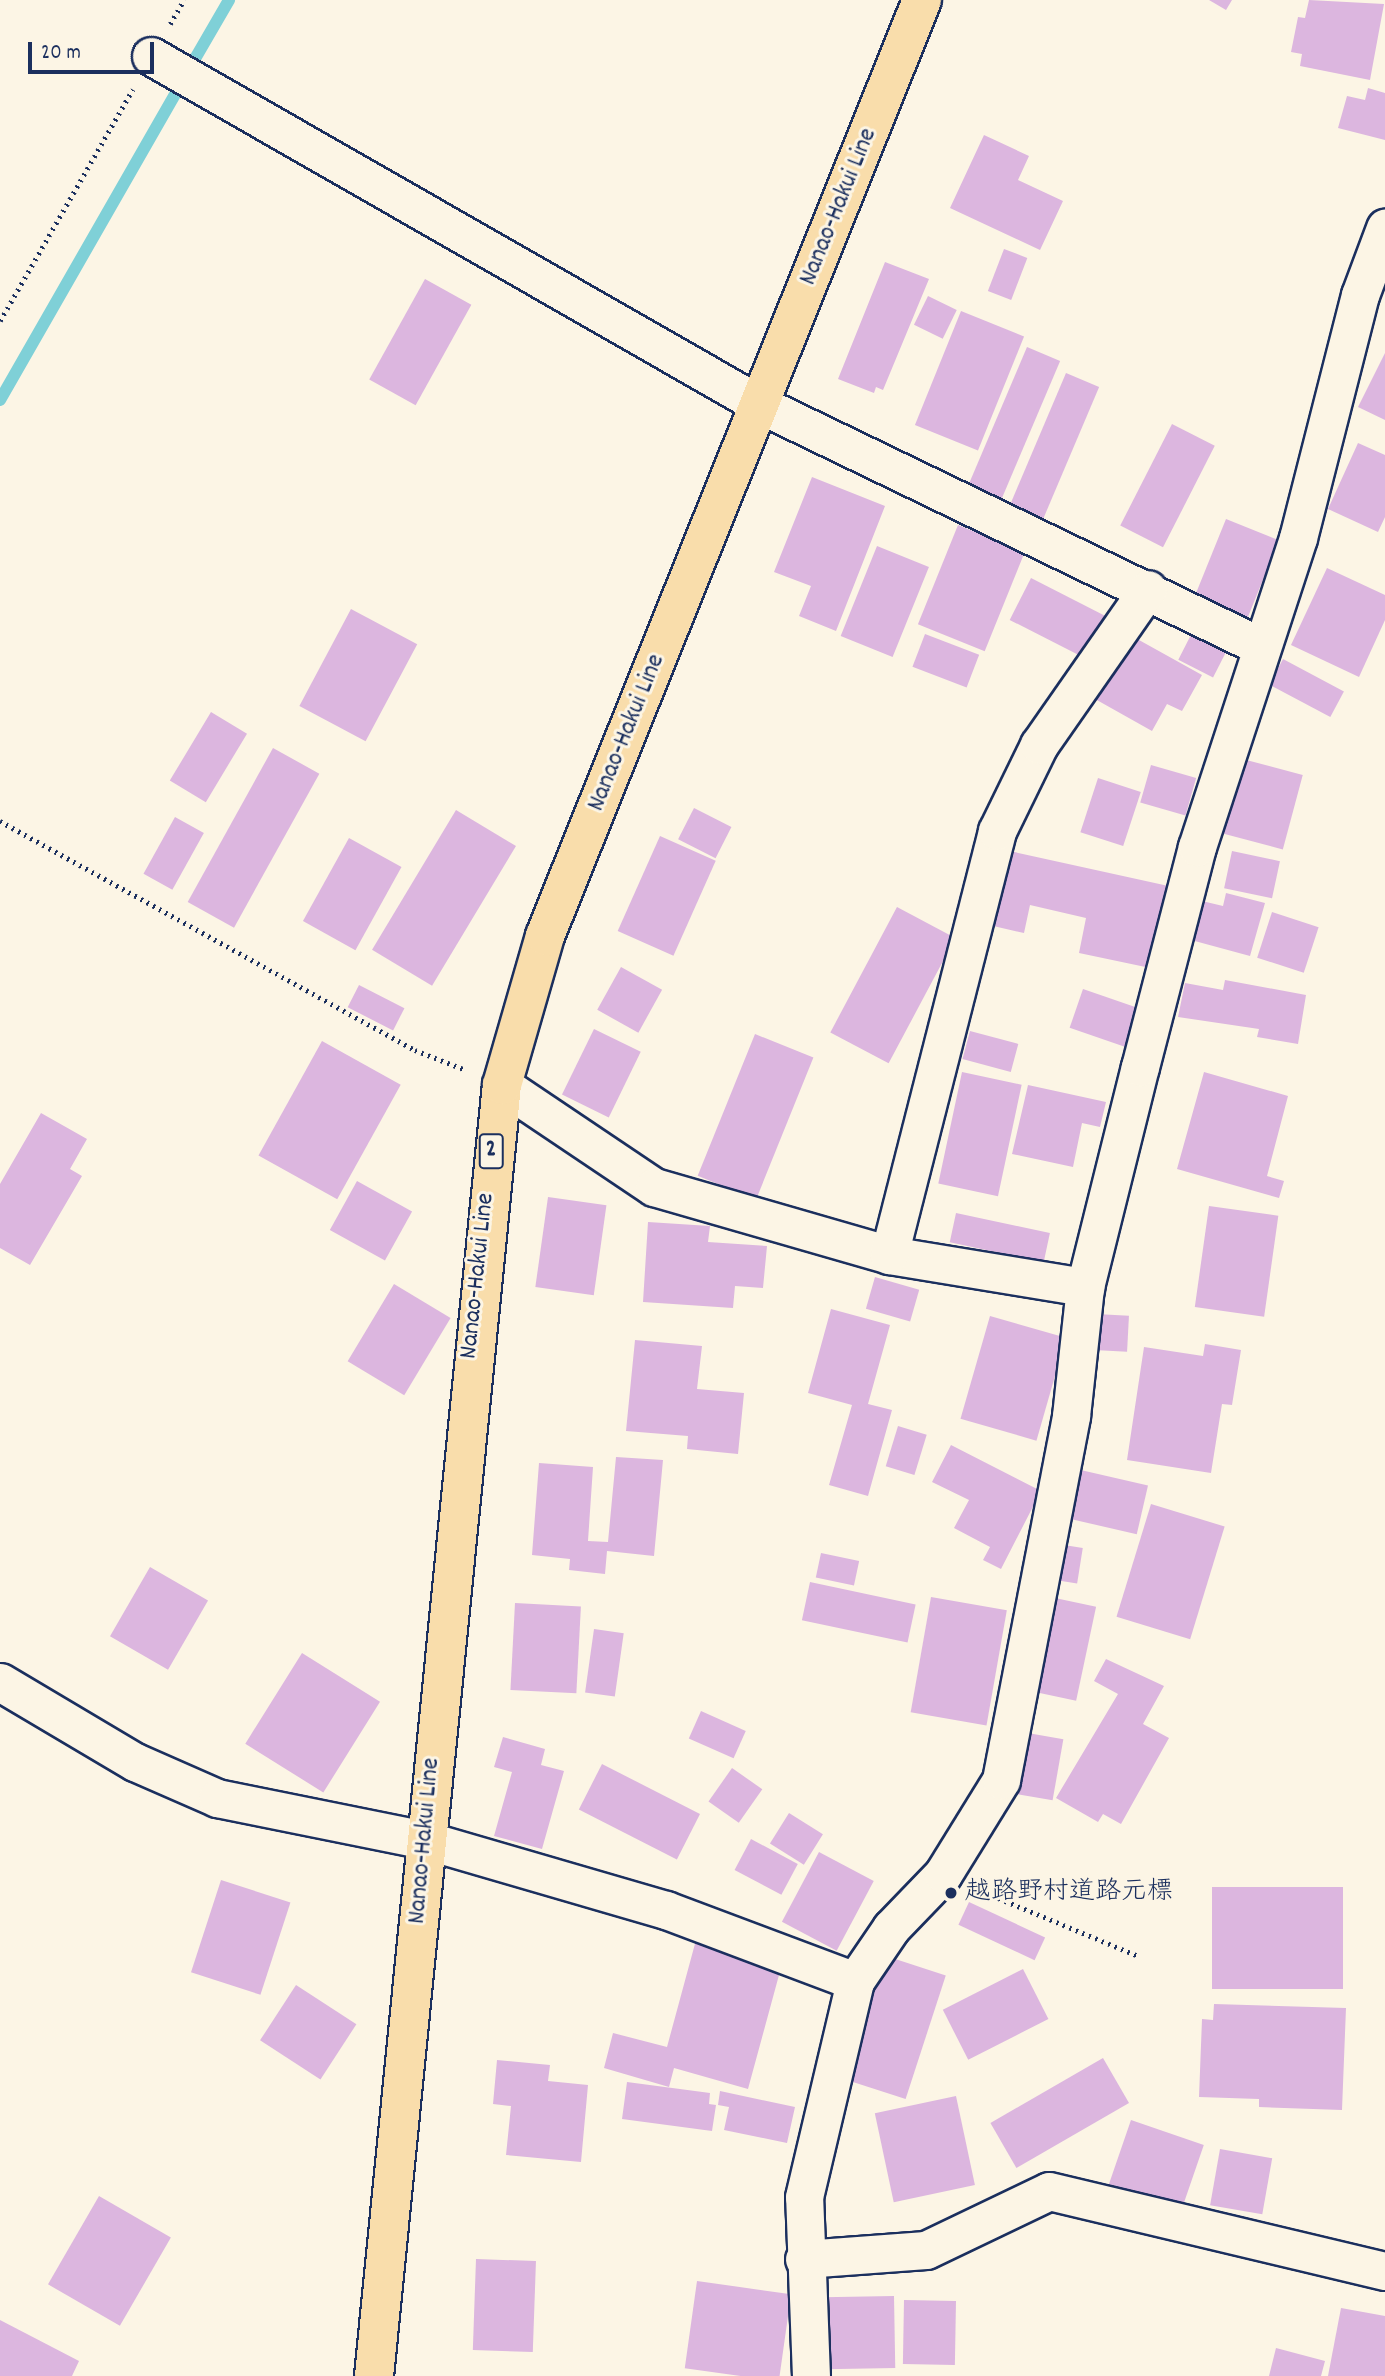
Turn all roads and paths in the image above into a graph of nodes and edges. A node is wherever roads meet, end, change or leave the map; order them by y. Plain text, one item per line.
1 (184, 0) edge
2 (922, 0) edge
3 (151, 56) junction
4 (1385, 228) edge
5 (0, 321) edge
6 (759, 404) junction
7 (1148, 589) junction
8 (1260, 646) junction
9 (0, 821) edge
10 (502, 1085) junction
11 (889, 1255) junction
12 (1085, 1287) junction
13 (0, 1682) edge
14 (425, 1840) junction
15 (943, 1874) junction
16 (1138, 1956) dead end
17 (855, 1981) junction
18 (804, 2259) junction
19 (1385, 2271) edge
20 (374, 2376) edge
21 (811, 2376) edge

1 - 3 path
2 - 6 main road, Nanao-Hakui Line / 2
3 - 5 path
3 - 6 street
4 - 8 street
6 - 7 street
6 - 10 main road, Nanao-Hakui Line / 2
7 - 8 street
7 - 11 street
8 - 12 street
9 - 10 path
10 - 11 street
10 - 14 main road, Nanao-Hakui Line / 2
11 - 12 street
12 - 15 street
13 - 14 street
14 - 17 street
14 - 20 main road, Nanao-Hakui Line / 2
15 - 16 path
15 - 17 street
17 - 18 street
18 - 19 street
18 - 21 street

